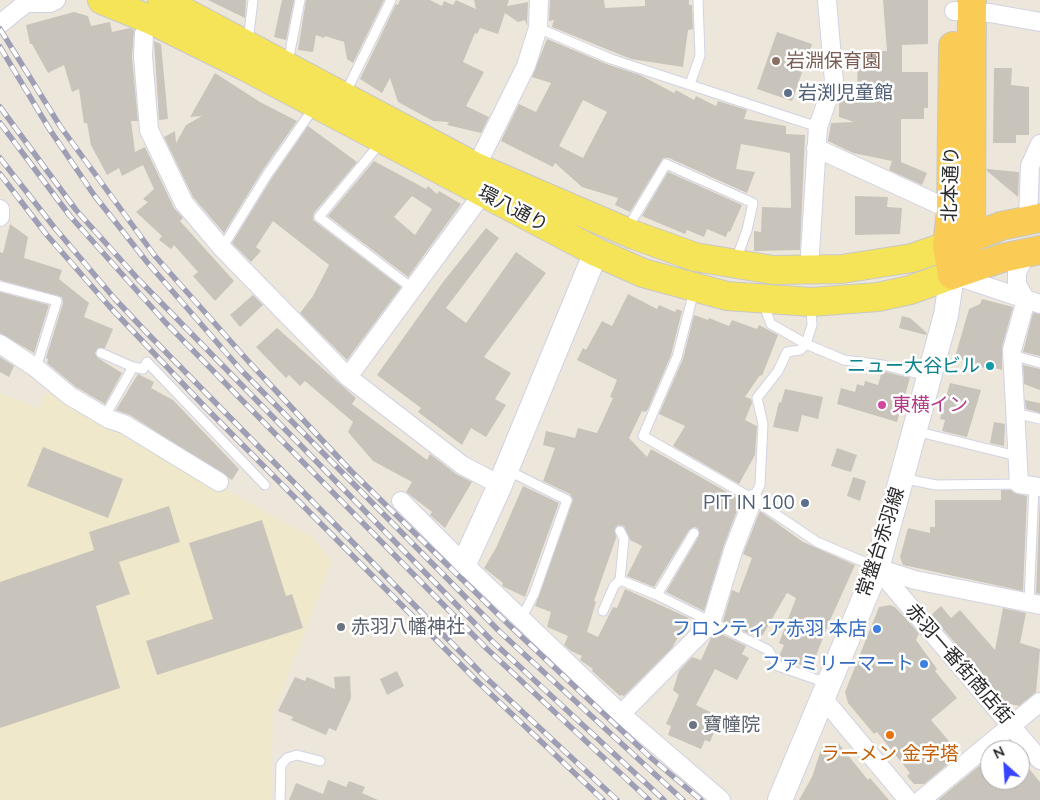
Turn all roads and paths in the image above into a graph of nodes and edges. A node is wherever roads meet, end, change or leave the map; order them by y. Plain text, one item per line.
1 (56, 0) edge
2 (102, 0) edge
3 (253, 0) edge
4 (300, 0) edge
5 (391, 0) edge
6 (539, 0) edge
7 (698, 0) edge
8 (827, 0) edge
9 (963, 6) edge
10 (156, 10) edge
11 (1040, 22) edge
12 (0, 24) edge
13 (538, 28) junction
14 (247, 45) junction
15 (287, 67) junction
16 (690, 84) junction
17 (344, 96) junction
18 (317, 104) junction
19 (818, 127) junction
20 (382, 140) junction
21 (1040, 144) edge
22 (816, 148) junction
23 (479, 180) junction
24 (951, 210) junction
25 (1034, 219) edge
26 (626, 232) junction
27 (959, 242) junction
28 (222, 248) junction
29 (1034, 251) edge
30 (596, 252) junction
31 (735, 265) junction
32 (809, 270) junction
33 (952, 275) junction
34 (0, 286) edge
35 (695, 288) junction
36 (413, 289) junction
37 (762, 300) junction
38 (811, 302) junction
39 (1033, 302) edge
40 (0, 344) edge
41 (806, 344) junction
42 (102, 353) dead end
43 (1012, 355) junction
44 (1040, 363) edge
45 (133, 367) junction
46 (36, 368) junction
47 (348, 377) junction
48 (930, 377) junction
49 (1015, 413) junction
50 (105, 416) junction
51 (1040, 419) edge
52 (914, 431) junction
53 (1018, 456) junction
54 (503, 478) junction
55 (901, 478) junction
56 (219, 482) dead end
57 (265, 486) dead end
58 (1031, 486) edge
59 (753, 499) junction
60 (401, 500) dead end
61 (620, 531) dead end
62 (694, 533) dead end
63 (464, 564) junction
64 (877, 568) junction
65 (620, 580) junction
66 (657, 596) junction
67 (1035, 604) edge
68 (603, 611) dead end
69 (521, 619) junction
70 (711, 623) junction
71 (825, 690) junction
72 (1040, 702) edge
73 (621, 714) junction
74 (1012, 726) junction
75 (1040, 760) edge
76 (320, 761) dead end
77 (280, 800) edge
78 (721, 800) edge
79 (780, 800) edge
80 (908, 800) edge
81 (921, 800) edge

1 - 12 street
2 - 10 main road, 環八通り
3 - 14 lane
4 - 15 lane
5 - 17 lane
6 - 13 street
7 - 16 lane
8 - 19 street
9 - 11 street
9 - 24 highway, 北本通り
9 - 27 highway, 北本通り
10 - 14 main road, 環八通り
10 - 18 main road, 環八通り
10 - 28 street
13 - 16 lane
13 - 23 street
14 - 15 main road, 環八通り
15 - 17 main road, 環八通り
16 - 19 lane
17 - 23 main road, 環八通り
18 - 20 main road, 環八通り
18 - 28 lane
19 - 22 street
20 - 23 main road, 環八通り
20 - 36 lane
21 - 25 street
22 - 24 street
22 - 32 street
23 - 26 main road, 環八通り
23 - 30 main road, 環八通り
23 - 36 street
24 - 27 highway, 北本通り
25 - 27 highway, 北本通り
26 - 31 main road, 環八通り
26 - 31 lane
27 - 32 main road, 環八通り
27 - 33 highway
28 - 47 street
29 - 33 highway
29 - 39 street
30 - 35 main road, 環八通り
30 - 54 main road
31 - 32 main road, 環八通り
33 - 38 main road, 環八通り
33 - 39 street
33 - 48 main road, 常盤台赤羽線
34 - 46 lane
35 - 37 main road, 環八通り
35 - 59 lane
36 - 47 street
37 - 38 main road, 環八通り
37 - 41 lane
38 - 41 lane
39 - 43 street
40 - 46 street
41 - 48 lane
41 - 59 lane
42 - 45 lane
43 - 44 lane
43 - 49 street
45 - 50 lane
45 - 57 lane
46 - 50 street
47 - 54 street
48 - 52 main road, 常盤台赤羽線
49 - 51 lane
49 - 53 street
50 - 56 street
52 - 53 lane
52 - 55 main road, 常盤台赤羽線
53 - 58 street
54 - 63 main road
54 - 69 lane
55 - 58 lane
55 - 64 main road, 常盤台赤羽線
58 - 67 lane
59 - 64 lane
59 - 70 street
60 - 63 street
61 - 65 lane
62 - 66 lane
63 - 69 street
64 - 67 street
64 - 71 main road, 常盤台赤羽線
64 - 74 street, 赤羽一番街商店街
65 - 66 lane
65 - 68 lane
66 - 70 lane
69 - 73 street
70 - 71 lane
70 - 73 street
71 - 79 main road, 常盤台赤羽線
71 - 80 street
72 - 74 street
73 - 78 street
74 - 75 street, 赤羽一番街商店街
74 - 81 street
76 - 77 lane

